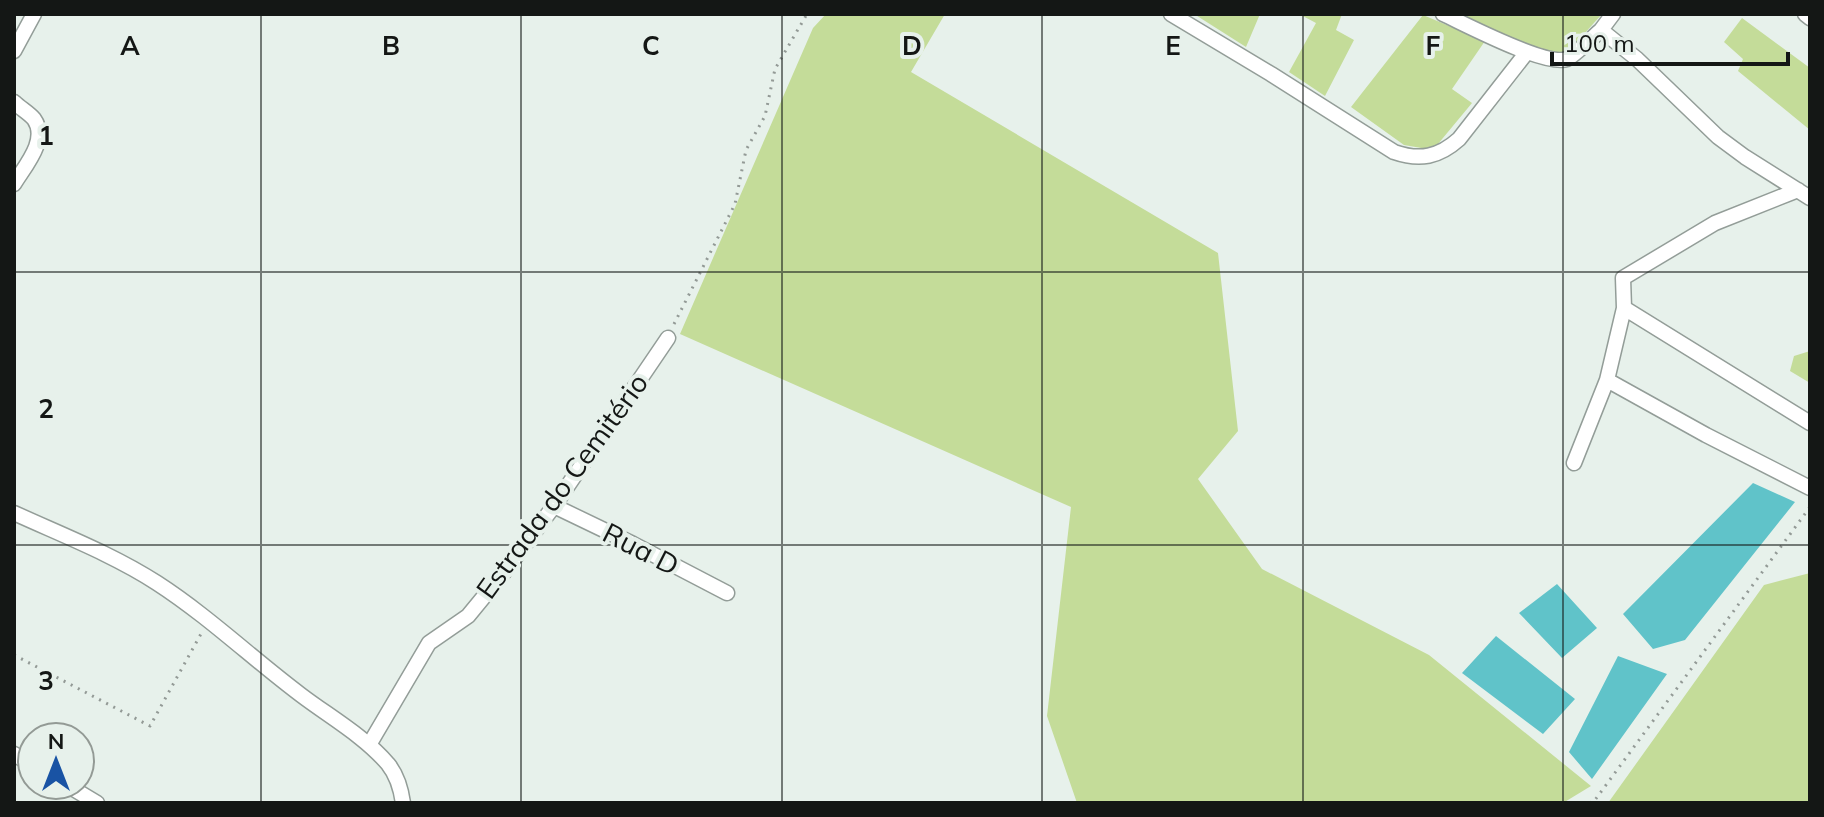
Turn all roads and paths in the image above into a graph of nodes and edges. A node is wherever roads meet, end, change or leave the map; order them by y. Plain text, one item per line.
1 (34, 14) edge
2 (807, 14) edge
3 (1171, 14) edge
4 (1443, 14) edge
5 (1613, 14) edge
6 (1805, 14) edge
7 (1810, 18) edge
8 (1601, 30) junction
9 (14, 51) edge
10 (1527, 52) junction
11 (14, 102) edge
12 (14, 184) edge
13 (1804, 194) edge
14 (1624, 308) junction
15 (668, 338) joint
16 (1607, 380) junction
17 (1810, 423) edge
18 (1574, 463) dead end
19 (1810, 488) edge
20 (554, 506) junction
21 (1810, 507) edge
22 (14, 513) edge
23 (727, 593) dead end
24 (209, 621) junction
25 (14, 655) edge
26 (369, 745) junction
27 (403, 803) edge
28 (1589, 803) edge

1 - 9 street
2 - 15 path
3 - 10 street
4 - 10 street
5 - 8 street
6 - 7 street
8 - 10 street
8 - 13 street
11 - 12 street
13 - 14 street
14 - 16 street
14 - 17 street
15 - 20 street, Estrada do Cemitério
16 - 18 street
16 - 19 street
20 - 23 street, Rua D
20 - 26 street, Estrada do Cemitério
21 - 28 path
22 - 24 street
24 - 25 path
24 - 26 street
26 - 27 street

